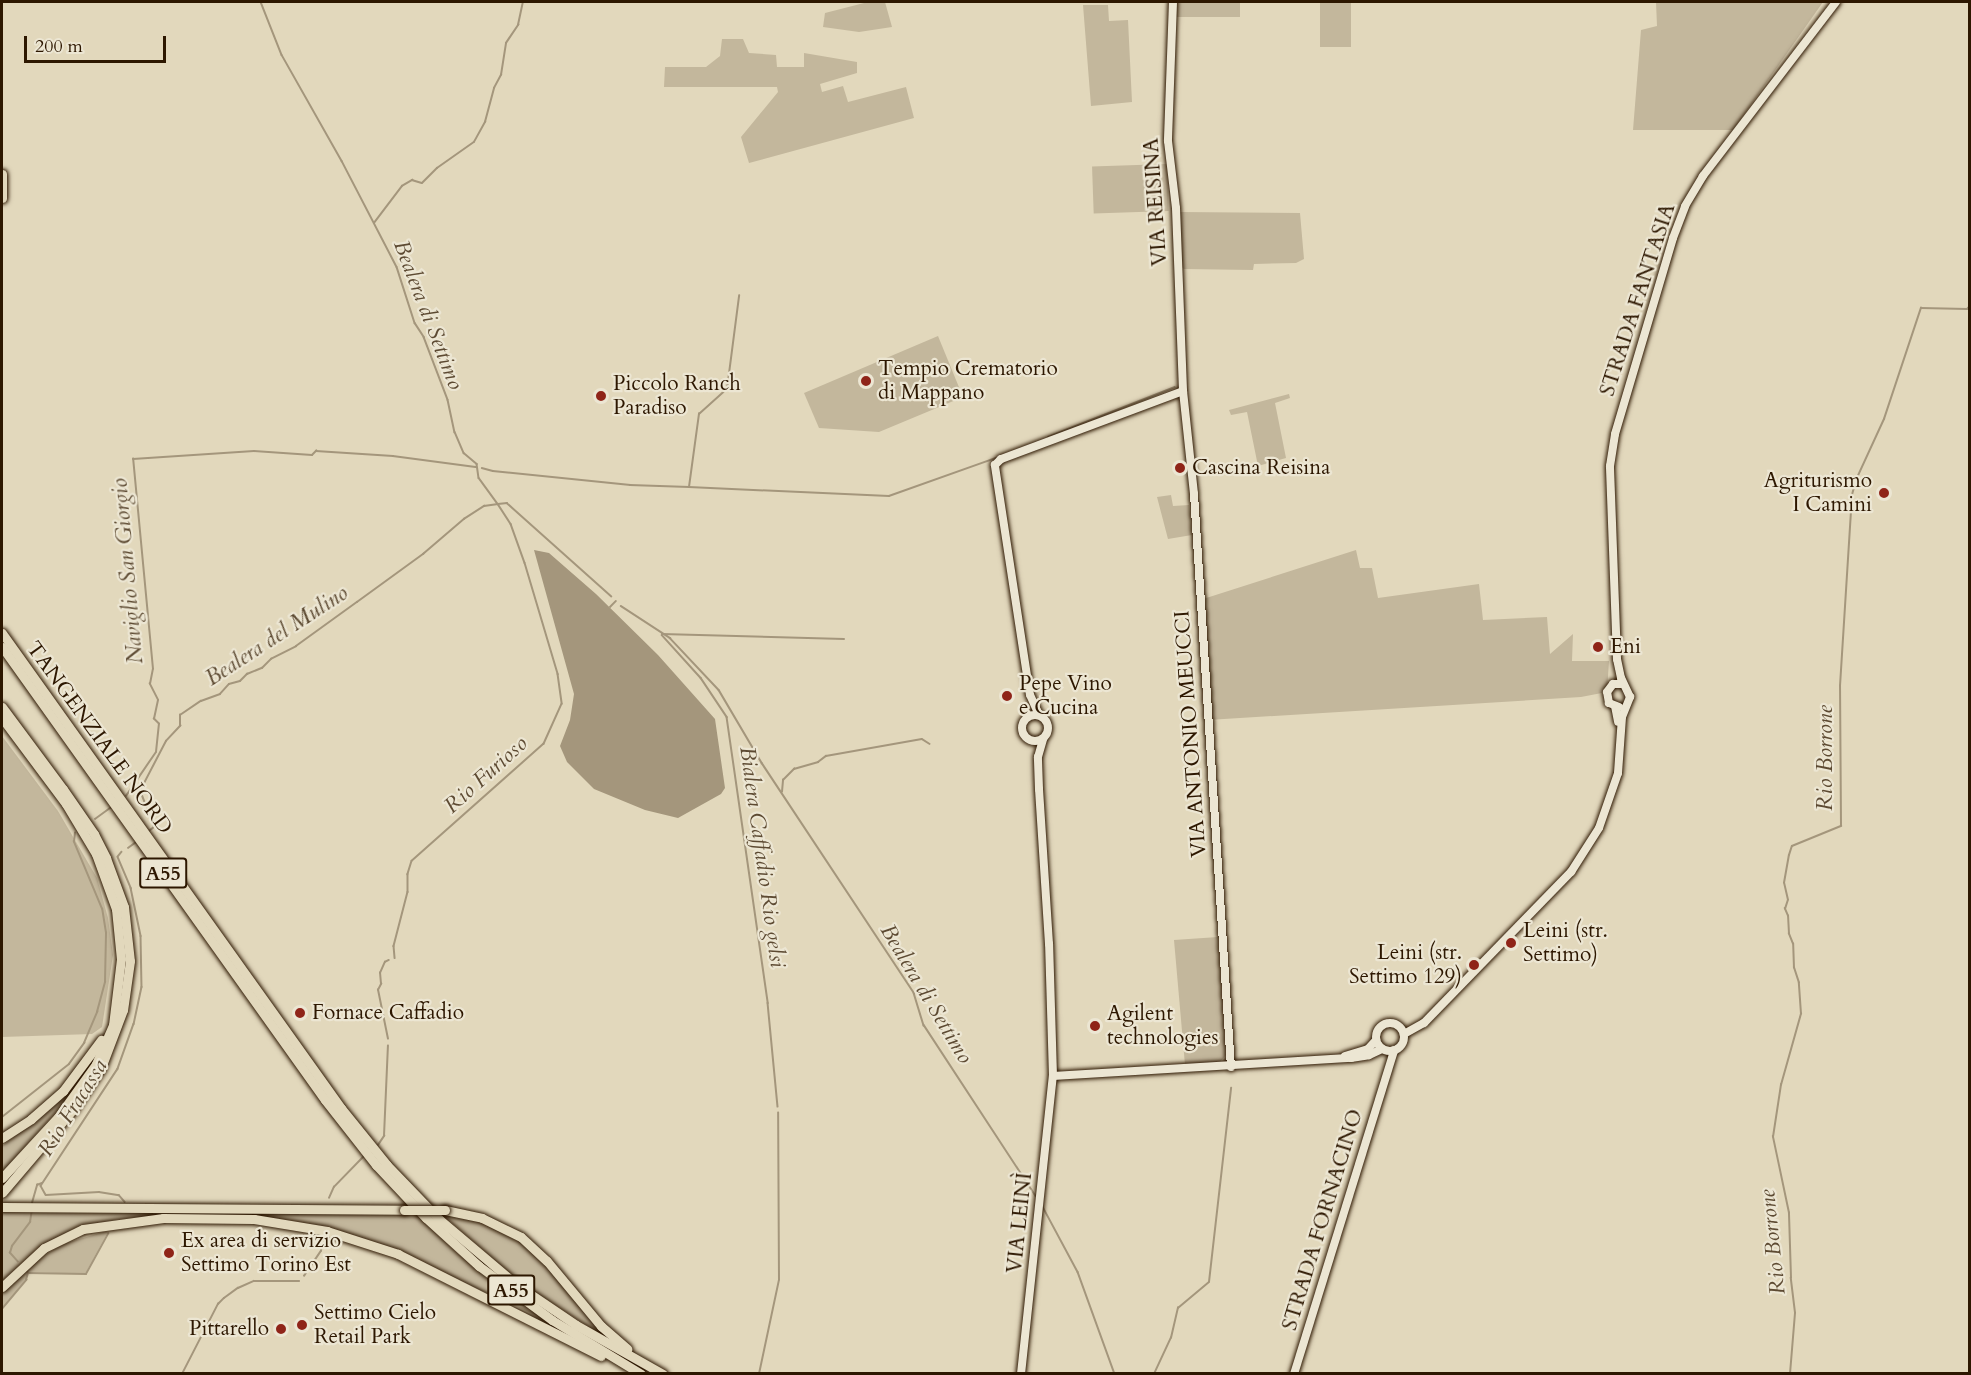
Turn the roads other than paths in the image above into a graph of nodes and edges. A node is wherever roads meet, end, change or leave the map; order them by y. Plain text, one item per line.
1 (1173, 2) edge
2 (1836, 2) edge
3 (2, 174) edge
4 (2, 198) edge
5 (1184, 396) junction
6 (2, 633) edge
7 (2, 647) edge
8 (1617, 659) junction
9 (1613, 684) junction
10 (1623, 684) junction
11 (1029, 695) junction
12 (1627, 703) junction
13 (1615, 706) junction
14 (2, 707) edge
15 (1039, 715) junction
16 (2, 718) edge
17 (1026, 718) junction
18 (1043, 739) junction
19 (1031, 741) junction
20 (1038, 757) junction
21 (1615, 780) junction
22 (118, 996) junction
23 (1402, 1030) junction
24 (1376, 1040) junction
25 (1382, 1049) junction
26 (1394, 1050) junction
27 (1344, 1056) junction
28 (1231, 1066) junction
29 (1053, 1076) junction
30 (1385, 1078) junction
31 (31, 1119) junction
32 (2, 1138) edge
33 (2, 1143) edge
34 (2, 1178) edge
35 (3, 1189) edge
36 (2, 1199) edge
37 (2, 1207) edge
38 (2, 1287) edge
39 (636, 1372) edge
40 (662, 1373) edge
41 (1021, 1374) edge
42 (1294, 1374) edge

1 - 5 street, VIA REISINA
2 - 8 street, STRADA FANTASIA
3 - 4 highway
5 - 11 street
5 - 28 street, VIA ANTONIO MEUCCI
6 - 40 highway, TANGENZIALE NORD / A55
7 - 39 highway, TANGENZIALE NORD / A55
8 - 9 street
8 - 10 street
9 - 10 street
9 - 13 street
10 - 12 street
11 - 15 street
11 - 17 street
12 - 13 street
12 - 21 street
13 - 21 street
14 - 35 highway, A55
15 - 17 street
15 - 18 street
16 - 22 highway, A55
17 - 19 street
18 - 19 street
18 - 20 street
19 - 20 street
20 - 29 street, VIA LEINÌ
21 - 23 street
22 - 31 highway
22 - 34 highway, A55
23 - 24 street
23 - 26 street
24 - 25 street
24 - 27 street
25 - 26 street
25 - 27 street
25 - 30 street, STRADA FORNACINO
26 - 30 street, STRADA FORNACINO
27 - 28 street
28 - 29 street
29 - 41 street, VIA LEINÌ
30 - 42 street, STRADA FORNACINO
31 - 32 highway
31 - 33 highway
35 - 36 highway
37 - 40 highway, A55, bridge
38 - 39 highway, A55

